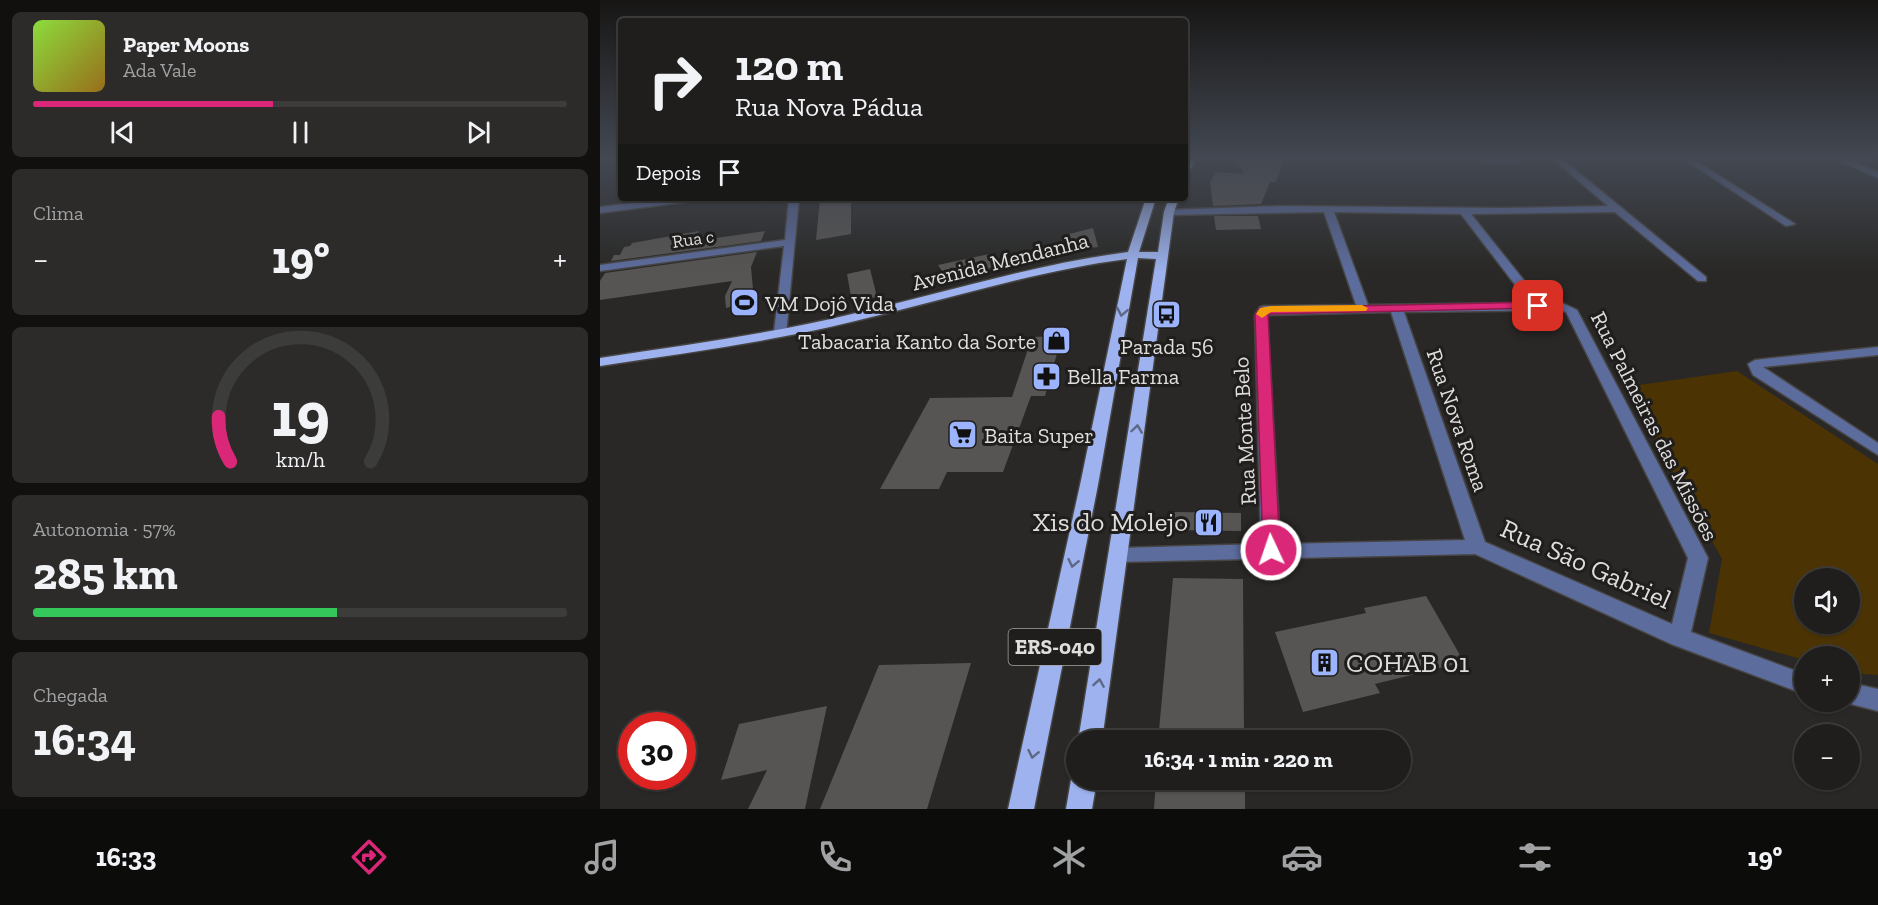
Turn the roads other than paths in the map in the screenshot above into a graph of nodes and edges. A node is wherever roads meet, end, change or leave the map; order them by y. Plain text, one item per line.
1 (1603, 197) edge
2 (1747, 197) edge
3 (670, 201) edge
4 (794, 201) edge
5 (1150, 201) edge
6 (1173, 201) edge
7 (1328, 209) junction
8 (1618, 209) junction
9 (600, 210) edge
10 (1464, 211) junction
11 (1169, 212) junction
12 (1790, 224) dead end
13 (790, 242) junction
14 (1133, 255) junction
15 (1164, 256) junction
16 (600, 268) edge
17 (1702, 279) dead end
18 (1538, 306) junction
19 (1363, 308) junction
20 (1396, 308) junction
21 (781, 332) junction
22 (1878, 351) edge
23 (600, 362) edge
24 (1878, 450) edge
25 (1476, 547) junction
26 (1271, 550) junction
27 (1119, 555) junction
28 (1679, 637) junction
29 (1794, 682) edge
30 (1860, 696) edge
31 (1878, 700) edge
32 (1092, 730) edge
33 (1082, 790) edge
34 (1022, 809) edge
35 (1079, 809) edge

1 - 8 street
2 - 12 street
3 - 9 street
4 - 13 street
5 - 14 main road, ERS-040
6 - 11 main road, ERS-040
7 - 10 street
7 - 11 street
7 - 19 street
8 - 10 street
8 - 17 street
10 - 18 street
11 - 15 main road, ERS-040
13 - 16 street, Rua c
13 - 21 street
14 - 15 main road, Avenida Mendanha
14 - 21 main road, Avenida Mendanha
14 -> 34 main road, ERS-040
27 -> 15 main road, ERS-040
18 - 20 street
18 - 28 street, Rua Palmeiras das Missões
19 - 20 street
19 - 26 street, Rua Monte Belo
20 - 25 street, Rua Nova Roma
21 - 23 main road, Avenida Mendanha
22 - 24 street
25 - 26 street, Rua São Gabriel
25 - 28 street, Rua São Gabriel
26 - 27 street, Rua São Gabriel
32 -> 27 main road, ERS-040
28 - 29 street, Rua São Gabriel
30 - 31 street
33 - 35 main road

